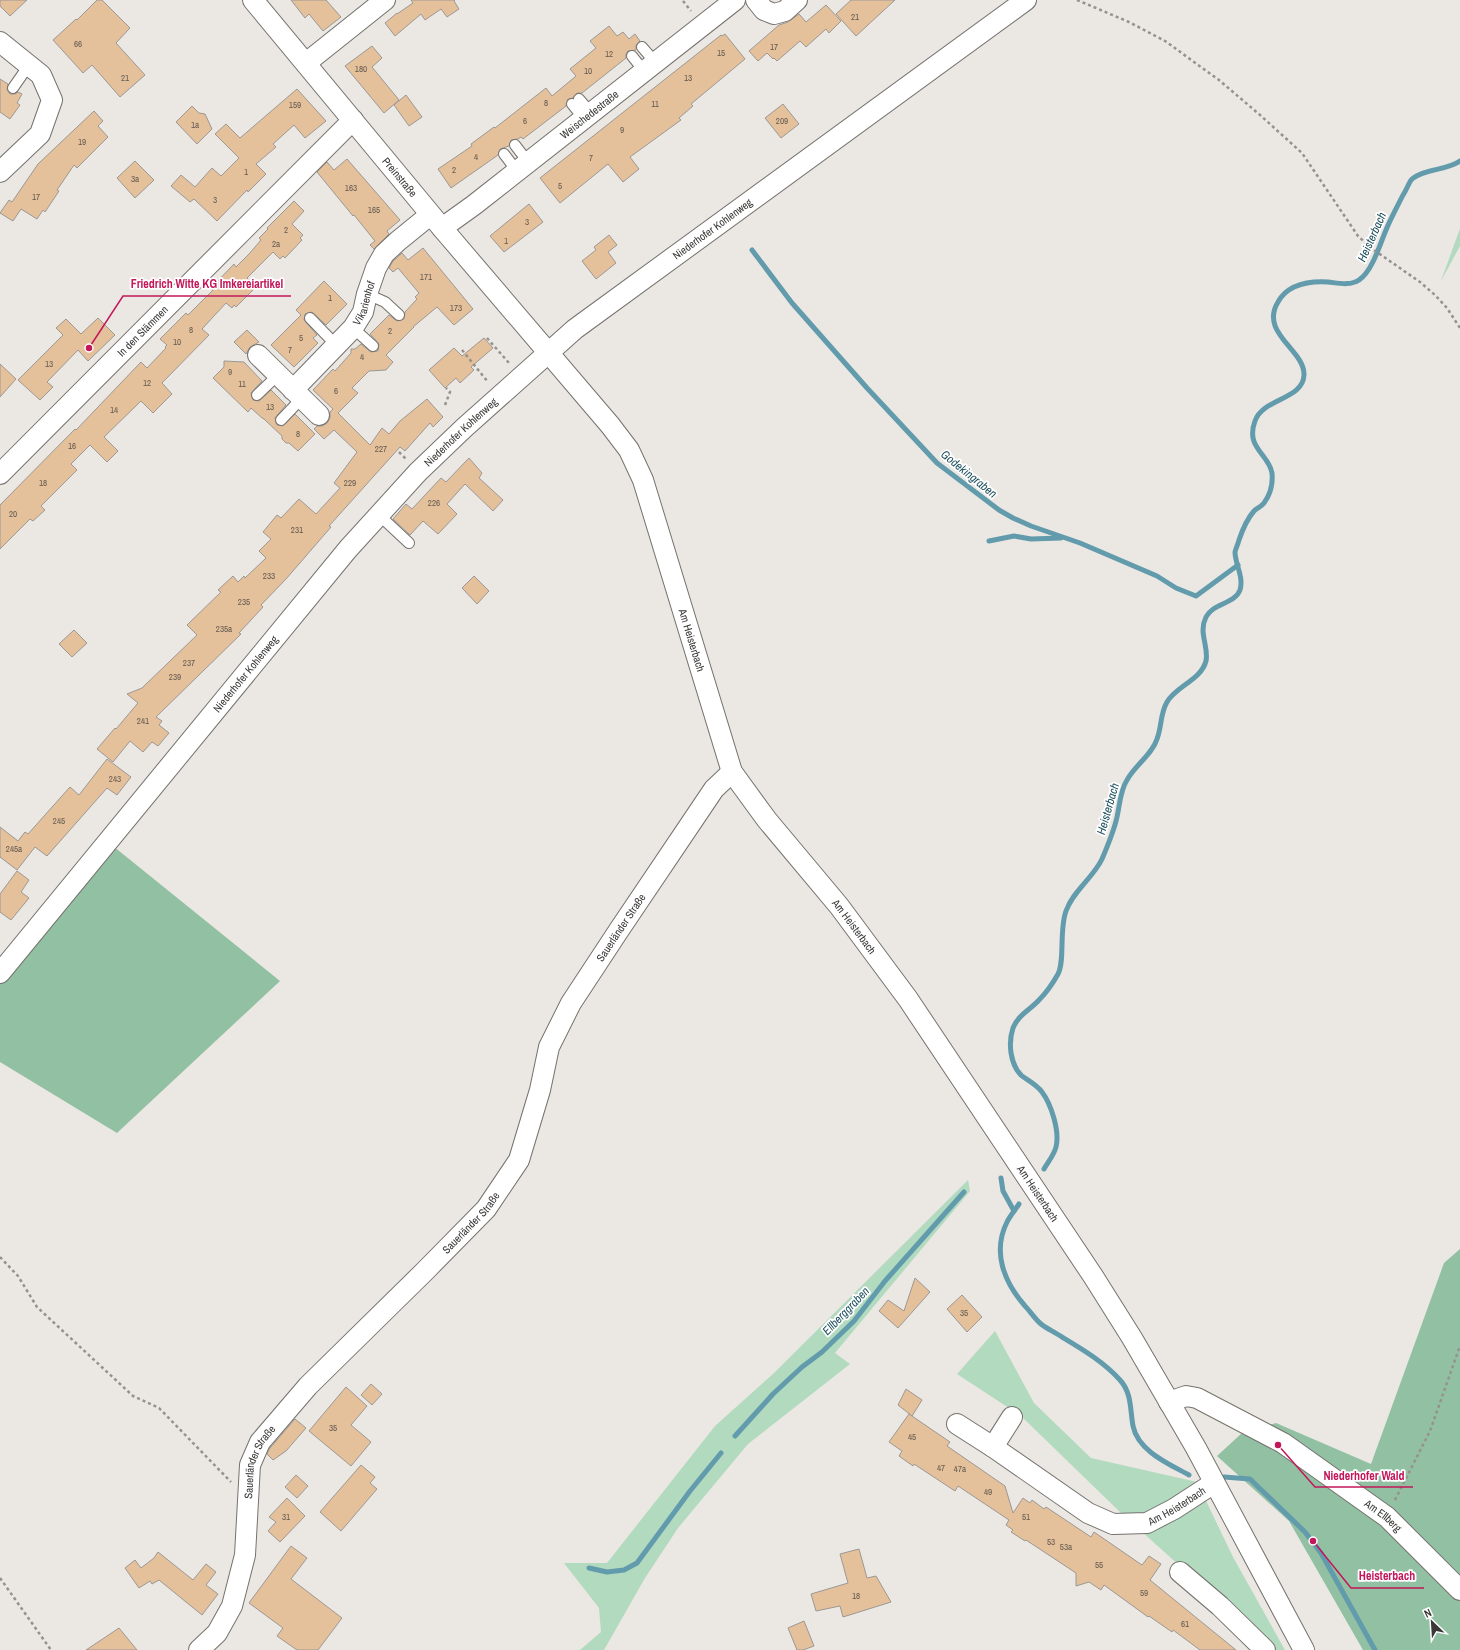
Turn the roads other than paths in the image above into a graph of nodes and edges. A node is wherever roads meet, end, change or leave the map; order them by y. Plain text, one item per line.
1 (253, 0) edge
2 (385, 0) edge
3 (735, 0) edge
4 (756, 0) edge
5 (797, 0) edge
6 (1026, 0) edge
7 (0, 42) edge
8 (642, 47) dead end
9 (632, 56) dead end
10 (306, 63) junction
11 (29, 65) junction
12 (650, 67) junction
13 (13, 88) dead end
14 (353, 120) junction
15 (515, 146) dead end
16 (504, 154) dead end
17 (523, 167) junction
18 (0, 172) edge
19 (436, 221) junction
20 (367, 294) junction
21 (399, 315) dead end
22 (310, 318) dead end
23 (353, 328) junction
24 (336, 345) junction
25 (373, 346) dead end
26 (547, 353) junction
27 (258, 355) dead end
28 (278, 375) junction
29 (298, 394) junction
30 (256, 395) dead end
31 (319, 415) dead end
32 (281, 420) dead end
33 (0, 474) edge
34 (379, 515) junction
35 (409, 543) dead end
36 (732, 772) junction
37 (0, 973) edge
38 (1169, 1402) junction
39 (1012, 1417) dead end
40 (957, 1424) dead end
41 (993, 1447) junction
42 (1214, 1483) junction
43 (1180, 1572) dead end
44 (1460, 1590) edge
45 (199, 1650) edge
46 (1265, 1650) edge
47 (1304, 1650) edge

1 - 10 street, Preinstraße
2 - 10 street
3 - 12 street, Weischedestraße
4 - 5 street
6 - 26 street, Niederhofer Kohlenweg
7 - 11 street
8 - 12 lane
9 - 12 lane
10 - 14 street, Preinstraße
11 - 13 lane
11 - 18 street
12 - 17 street, Weischedestraße
14 - 19 street, Preinstraße
14 - 33 street, In den Stämmen
15 - 17 lane
16 - 17 lane
17 - 19 street, Weischedestraße
19 - 20 street, Vikarienhof
19 - 26 street, Preinstraße
20 - 21 lane
20 - 23 street, Vikarienhof
22 - 24 lane
23 - 24 street, Vikarienhof
23 - 25 lane
24 - 29 street, Vikarienhof
26 - 34 street, Niederhofer Kohlenweg
26 - 36 street, Am Heisterbach
27 - 28 street
28 - 29 street
28 - 30 lane
29 - 31 street
29 - 32 lane
34 - 35 lane
34 - 37 street, Niederhofer Kohlenweg
36 - 38 street, Am Heisterbach
36 - 45 street, Sauerländer Straße
38 - 42 street, Am Heisterbach
38 - 44 street, Am Ellberg
39 - 41 street
40 - 41 street, Am Heisterbach
41 - 42 street, Am Heisterbach
42 - 47 street, Am Heisterbach
43 - 46 street

